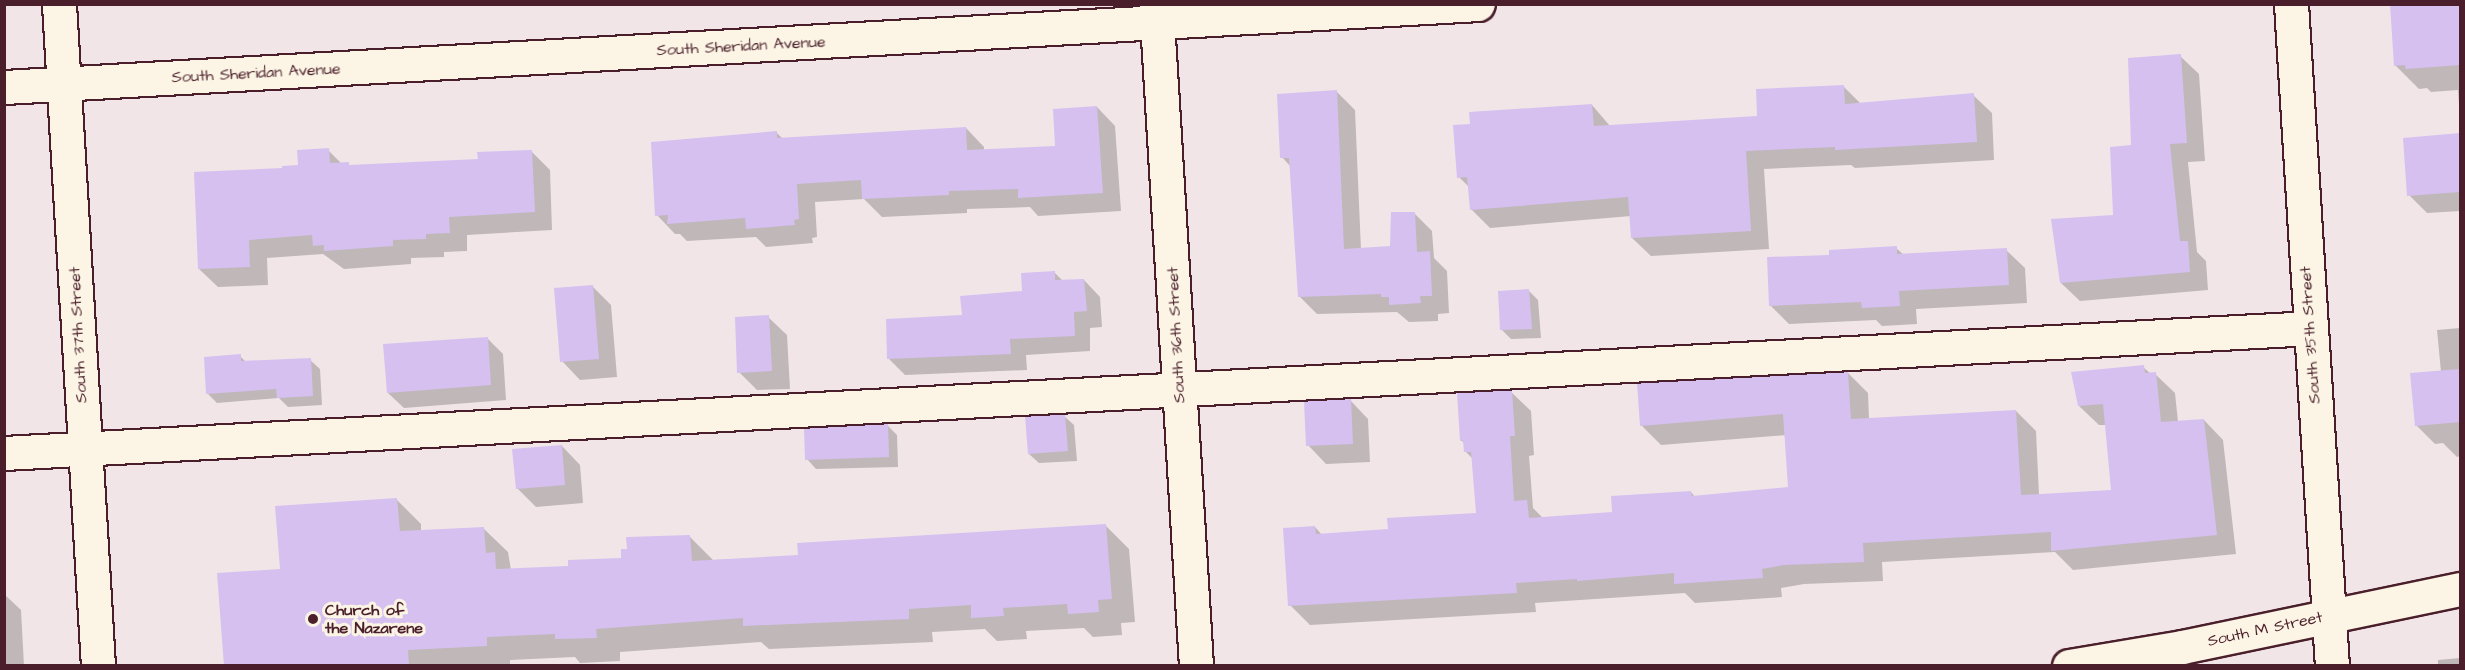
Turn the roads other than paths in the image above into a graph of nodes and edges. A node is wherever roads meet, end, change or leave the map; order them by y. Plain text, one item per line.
1 (59, 4) edge
2 (1478, 4) edge
3 (2291, 4) edge
4 (1157, 14) edge
5 (63, 83) junction
6 (4, 87) edge
7 (2310, 328) junction
8 (1179, 390) junction
9 (85, 449) junction
10 (4, 453) edge
11 (2460, 589) edge
12 (2329, 615) junction
13 (98, 666) edge
14 (1196, 666) edge
15 (2069, 666) edge
16 (2332, 666) edge

1 - 5 street, South 37th Street
2 - 4 street, South Sheridan Avenue
3 - 7 street, South 35th Street
4 - 5 street, South Sheridan Avenue
4 - 8 street, South 36th Street
5 - 6 street, South Sheridan Avenue
5 - 9 street, South 37th Street
7 - 8 street
7 - 12 street, South 35th Street
8 - 9 street
8 - 14 street, South 36th Street
9 - 10 street
9 - 13 street, South 37th Street
11 - 12 street, South M Street
12 - 15 street, South M Street
12 - 16 street, South 35th Street

